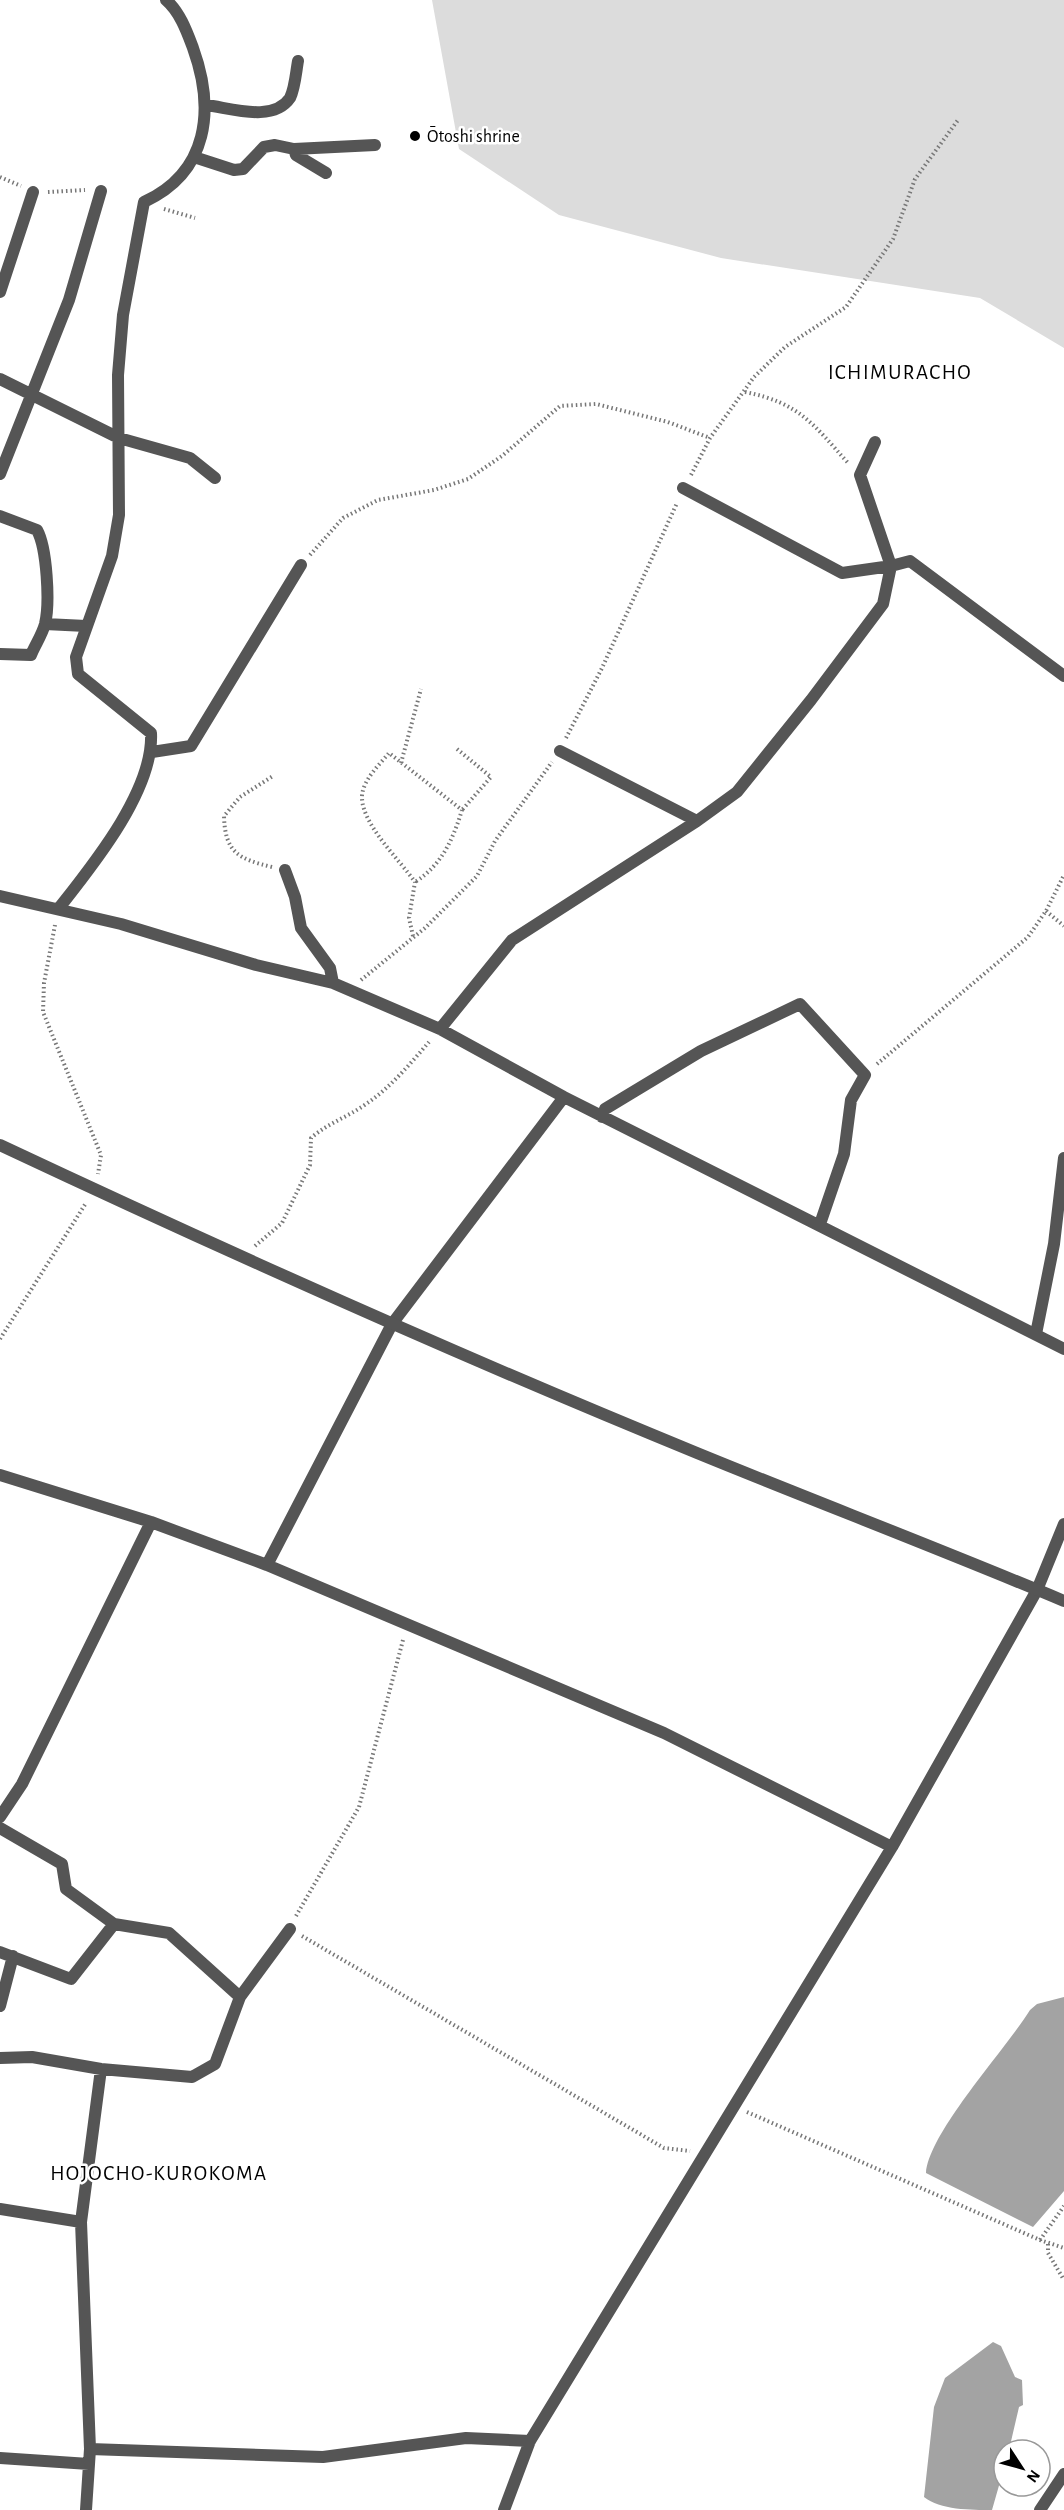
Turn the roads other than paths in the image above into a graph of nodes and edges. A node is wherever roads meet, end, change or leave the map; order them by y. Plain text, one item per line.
1 (166, 0) edge
2 (298, 61) dead end
3 (206, 105) junction
4 (375, 145) dead end
5 (294, 149) junction
6 (194, 157) junction
7 (326, 173) dead end
8 (101, 191) dead end
9 (33, 192) dead end
10 (0, 292) edge
11 (0, 379) edge
12 (31, 394) junction
13 (119, 438) junction
14 (875, 442) dead end
15 (0, 474) edge
16 (215, 478) dead end
17 (683, 488) road end
18 (0, 516) edge
19 (301, 565) road end
20 (891, 566) junction
21 (45, 624) junction
22 (86, 626) junction
23 (0, 654) edge
24 (1064, 676) edge
25 (560, 751) road end
26 (152, 752) junction
27 (697, 821) junction
28 (285, 870) road end
29 (0, 896) edge
30 (59, 908) junction
31 (333, 983) junction
32 (440, 1029) junction
33 (564, 1097) junction
34 (602, 1117) junction
35 (0, 1145) edge
36 (1064, 1158) edge
37 (820, 1224) junction
38 (1059, 1246) edge
39 (392, 1324) junction
40 (1036, 1334) junction
41 (1064, 1349) edge
42 (0, 1475) edge
43 (151, 1522) junction
44 (1064, 1524) edge
45 (267, 1565) junction
46 (1037, 1590) junction
47 (1064, 1601) edge
48 (0, 1817) edge
49 (0, 1828) edge
50 (892, 1847) junction
51 (114, 1924) junction
52 (290, 1929) road end
53 (0, 1952) edge
54 (13, 1956) junction
55 (240, 1997) junction
56 (0, 2006) edge
57 (0, 2058) edge
58 (101, 2069) junction
59 (0, 2209) edge
60 (81, 2222) junction
61 (530, 2441) junction
62 (90, 2449) junction
63 (0, 2458) edge
64 (89, 2464) junction
65 (1064, 2474) edge
66 (86, 2510) edge
67 (504, 2510) edge
68 (1040, 2510) edge

1 - 3 street
2 - 3 street
3 - 6 street
4 - 5 street
5 - 6 street
5 - 7 street
6 - 13 street
8 - 12 street
9 - 10 street
11 - 12 street
12 - 13 street
12 - 15 street
13 - 16 street
13 - 22 street
14 - 20 street
17 - 20 street
18 - 21 street
19 - 26 street
20 - 24 street
20 - 27 street
21 - 22 street
21 - 23 street
22 - 26 street
25 - 27 street
26 - 30 street
27 - 32 street
28 - 31 street
29 - 30 street
30 - 31 street
31 - 32 street
32 - 33 street
33 - 34 street
33 - 39 street
34 - 37 street
34 - 37 street
35 - 39 street
36 - 38 street
37 - 40 street
38 - 40 street
39 - 45 street
39 - 46 street
40 - 41 street
42 - 43 street
43 - 45 street
43 - 48 street
44 - 46 street
45 - 50 street
46 - 47 street
46 - 50 street
49 - 51 street
50 - 61 street
51 - 54 street
51 - 55 street
52 - 55 street
53 - 54 street
54 - 56 street
55 - 58 street
57 - 58 street
58 - 60 street
59 - 60 street
60 - 62 street
61 - 62 street
61 - 67 street
62 - 64 street
63 - 64 street
64 - 66 street
65 - 68 street

